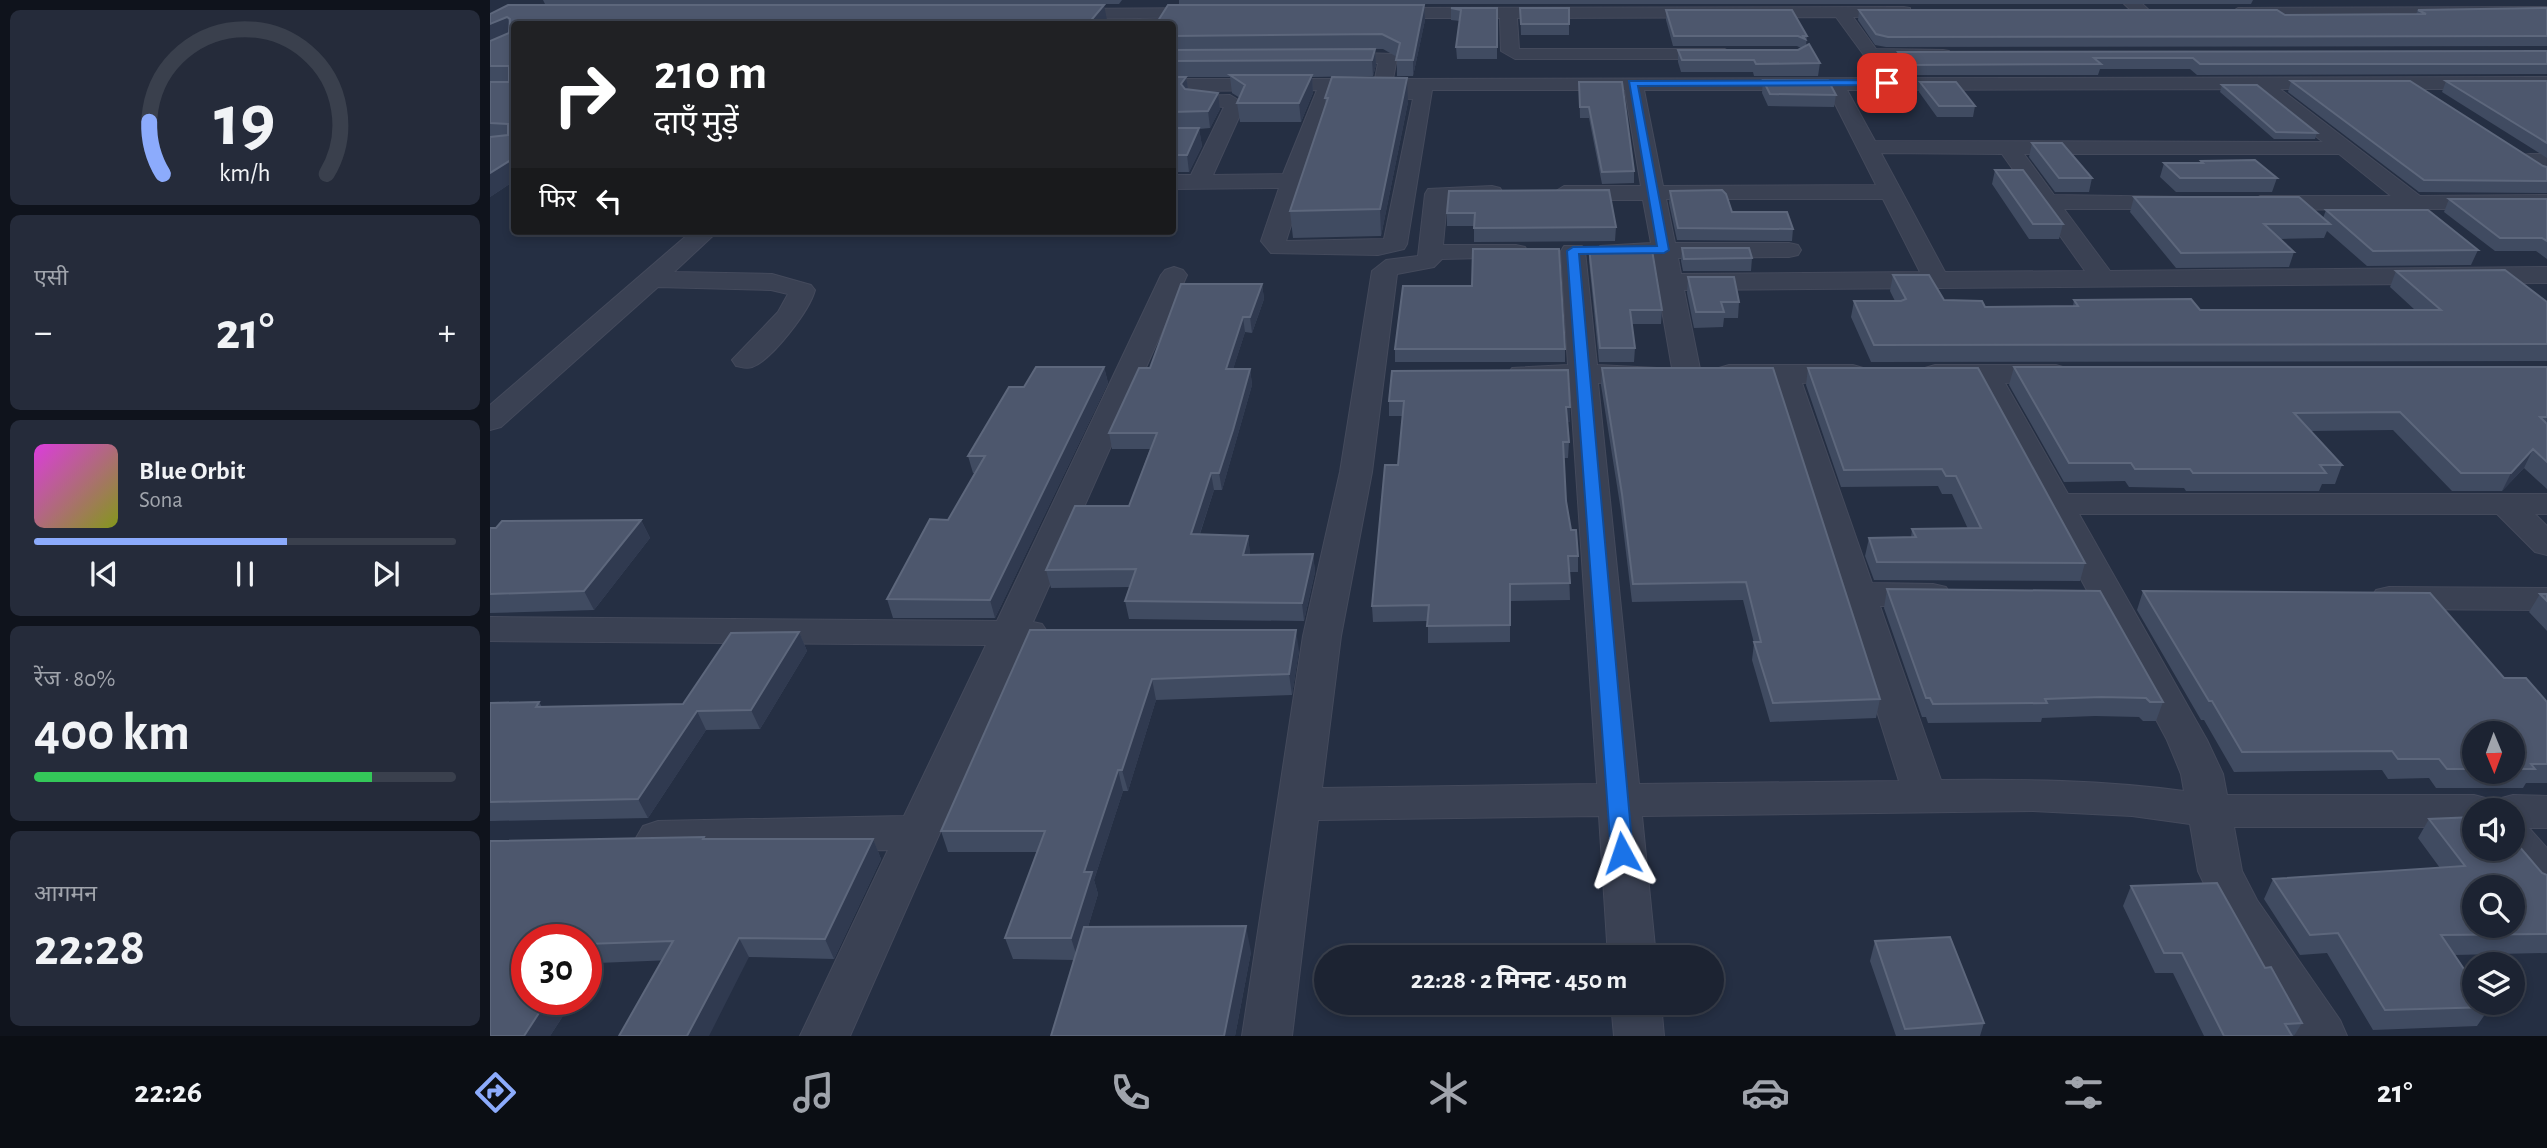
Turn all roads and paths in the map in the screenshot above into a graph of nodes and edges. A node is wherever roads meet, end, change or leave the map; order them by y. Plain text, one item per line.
1 (588, 0) edge
2 (969, 0) edge
3 (1128, 0) edge
4 (2128, 0) edge
5 (2253, 0) edge
6 (2462, 0) edge
7 (1452, 6) edge
8 (1583, 6) edge
9 (1725, 11) junction
10 (1841, 12) junction
11 (1919, 12) edge
12 (2487, 12) junction
13 (2547, 12) edge
14 (527, 13) edge
15 (564, 13) junction
16 (605, 13) edge
17 (927, 13) edge
18 (981, 13) edge
19 (1117, 13) junction
20 (1223, 13) edge
21 (1368, 13) edge
22 (1508, 13) junction
23 (2115, 13) edge
24 (2221, 13) edge
25 (2272, 13) junction
26 (1054, 17) edge
27 (947, 19) edge
28 (1157, 19) edge
29 (548, 21) edge
30 (1964, 55) edge
31 (1317, 57) edge
32 (2377, 62) edge
33 (1633, 83) junction
34 (1834, 83) junction
35 (2260, 83) junction
36 (2410, 83) junction
37 (1383, 84) junction
38 (1176, 85) edge
39 (2543, 85) edge
40 (1176, 100) edge
41 (2443, 104) edge
42 (1196, 137) edge
43 (1219, 137) junction
44 (2509, 146) edge
45 (1867, 147) junction
46 (2008, 147) junction
47 (2343, 148) junction
48 (2541, 164) edge
49 (1292, 181) junction
50 (1176, 182) edge
51 (1199, 182) junction
52 (1891, 192) junction
53 (1514, 193) edge
54 (1541, 193) edge
55 (1652, 194) junction
56 (2048, 202) junction
57 (2197, 202) edge
58 (2238, 202) edge
59 (2547, 202) edge
60 (2414, 203) junction
61 (2445, 227) edge
62 (701, 235) edge
63 (1664, 250) junction
64 (1789, 250) dead end
65 (1552, 251) junction
66 (2476, 251) edge
67 (1431, 252) junction
68 (1174, 275) dead end
69 (2547, 275) edge
70 (2507, 276) junction
71 (651, 279) junction
72 (2104, 279) junction
73 (1937, 280) junction
74 (1670, 282) junction
75 (746, 360) dead end
76 (1489, 374) edge
77 (1583, 374) junction
78 (1687, 374) junction
79 (1785, 374) junction
80 (1986, 374) junction
81 (2082, 374) edge
82 (490, 421) edge
83 (2059, 504) junction
84 (2506, 504) junction
85 (2547, 504) edge
86 (2547, 545) edge
87 (1858, 594) junction
88 (1965, 596) edge
89 (2071, 597) edge
90 (2111, 598) junction
91 (2152, 598) edge
92 (2356, 598) edge
93 (2547, 599) edge
94 (490, 629) edge
95 (1010, 633) junction
96 (1064, 634) edge
97 (1925, 796) junction
98 (1617, 800) junction
99 (1299, 804) junction
100 (2210, 811) junction
101 (2462, 811) edge
102 (2525, 811) edge
103 (2547, 811) edge
104 (918, 833) junction
105 (614, 839) edge
106 (2525, 853) edge
107 (2547, 878) edge
108 (1631, 945) edge
109 (1637, 1015) edge
110 (825, 1036) edge
111 (1267, 1036) edge
112 (1639, 1036) edge
113 (2322, 1036) edge

1 - 15 street
2 - 27 street
3 - 19 street
4 - 23 street
5 - 25 street
6 - 12 street
7 - 21 street
7 - 22 street
8 - 9 street
8 - 22 street
9 - 10 street
9 - 22 street
10 - 11 street
10 - 30 street
12 - 13 street
12 - 25 street
14 - 15 street
15 - 16 street
15 - 29 street
17 - 27 street
18 - 27 street
19 - 26 street
19 - 28 street
20 - 28 street
24 - 25 street
31 - 37 street
32 - 36 street
33 - 34 street
33 - 37 street
33 - 55 street
34 - 35 street
34 - 45 street
35 - 36 street
35 - 47 street
36 - 39 street
36 - 41 street
37 - 38 street
40 - 43 street
42 - 43 street
43 - 51 street
44 - 48 street
45 - 46 street
45 - 52 street
46 - 47 street
46 - 56 street
47 - 60 street
49 - 49 street
49 - 51 street
50 - 51 street
52 - 55 street
52 - 73 street
53 - 67 street
54 - 55 street
55 - 63 street
56 - 57 street
56 - 72 street
58 - 60 street
59 - 60 street
60 - 61 street
62 - 71 street
63 - 64 street
63 - 65 street
63 - 74 street
65 - 67 street
65 - 77 street
66 - 70 street
67 - 99 street
68 - 95 street
69 - 70 street
70 - 72 street
71 - 75 street
71 - 82 street
72 - 73 street
73 - 74 street
74 - 78 street
76 - 77 street
77 - 78 street
77 - 98 street
78 - 79 street
79 - 80 street
79 - 87 street
80 - 81 street
80 - 83 street
83 - 84 street
83 - 90 street
84 - 85 street
84 - 86 street
87 - 88 street
87 - 97 street
89 - 90 street
90 - 91 street
90 - 100 street
92 - 93 street
94 - 95 street
95 - 96 street
95 - 104 street
97 - 98 street
97 - 100 street
98 - 99 street
98 - 108 street
99 - 111 street
100 - 101 street
100 - 113 street
102 - 103 street
104 - 105 street
104 - 110 street
106 - 107 street
109 - 112 street

